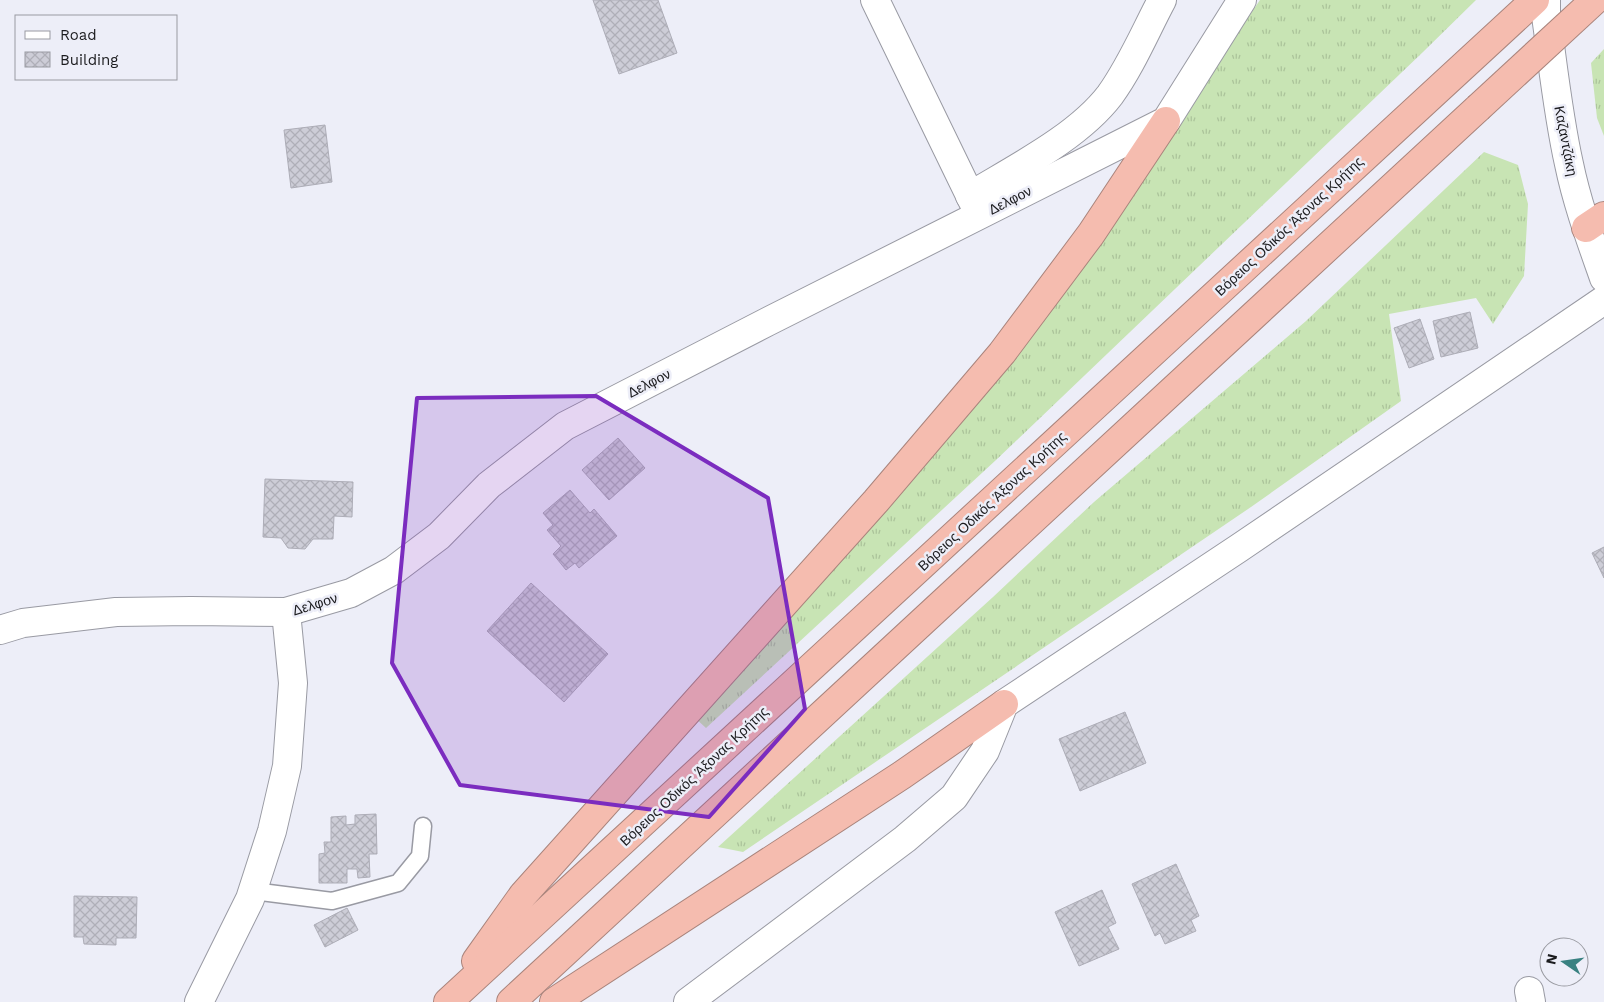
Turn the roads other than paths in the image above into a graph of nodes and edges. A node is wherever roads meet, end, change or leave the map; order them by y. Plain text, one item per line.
1 (874, 0) edge
2 (1162, 0) edge
3 (1242, 0) edge
4 (1535, 0) edge
5 (1546, 0) edge
6 (1595, 0) edge
7 (1166, 121) junction
8 (975, 205) junction
9 (1595, 222) edge
10 (1604, 278) edge
11 (1604, 300) edge
12 (286, 612) junction
13 (0, 630) edge
14 (1004, 704) junction
15 (423, 826) dead end
16 (253, 891) junction
17 (199, 1002) edge
18 (447, 1002) edge
19 (511, 1002) edge
20 (554, 1002) edge
21 (688, 1002) edge

1 - 8 main road
2 - 8 main road
3 - 7 main road
4 - 18 highway, Βόρειος Οδικός Άξονας Κρήτης
5 - 9 main road, Καζαντζάκη
6 - 19 highway, bridge
7 - 8 main road, Δελφον
7 - 18 highway
8 - 12 main road, Δελφον
9 - 10 main road, Καζαντζάκη
11 - 14 main road
12 - 13 main road, Δελφον
12 - 16 main road
14 - 20 highway
14 - 21 main road
15 - 16 lane
16 - 17 main road

